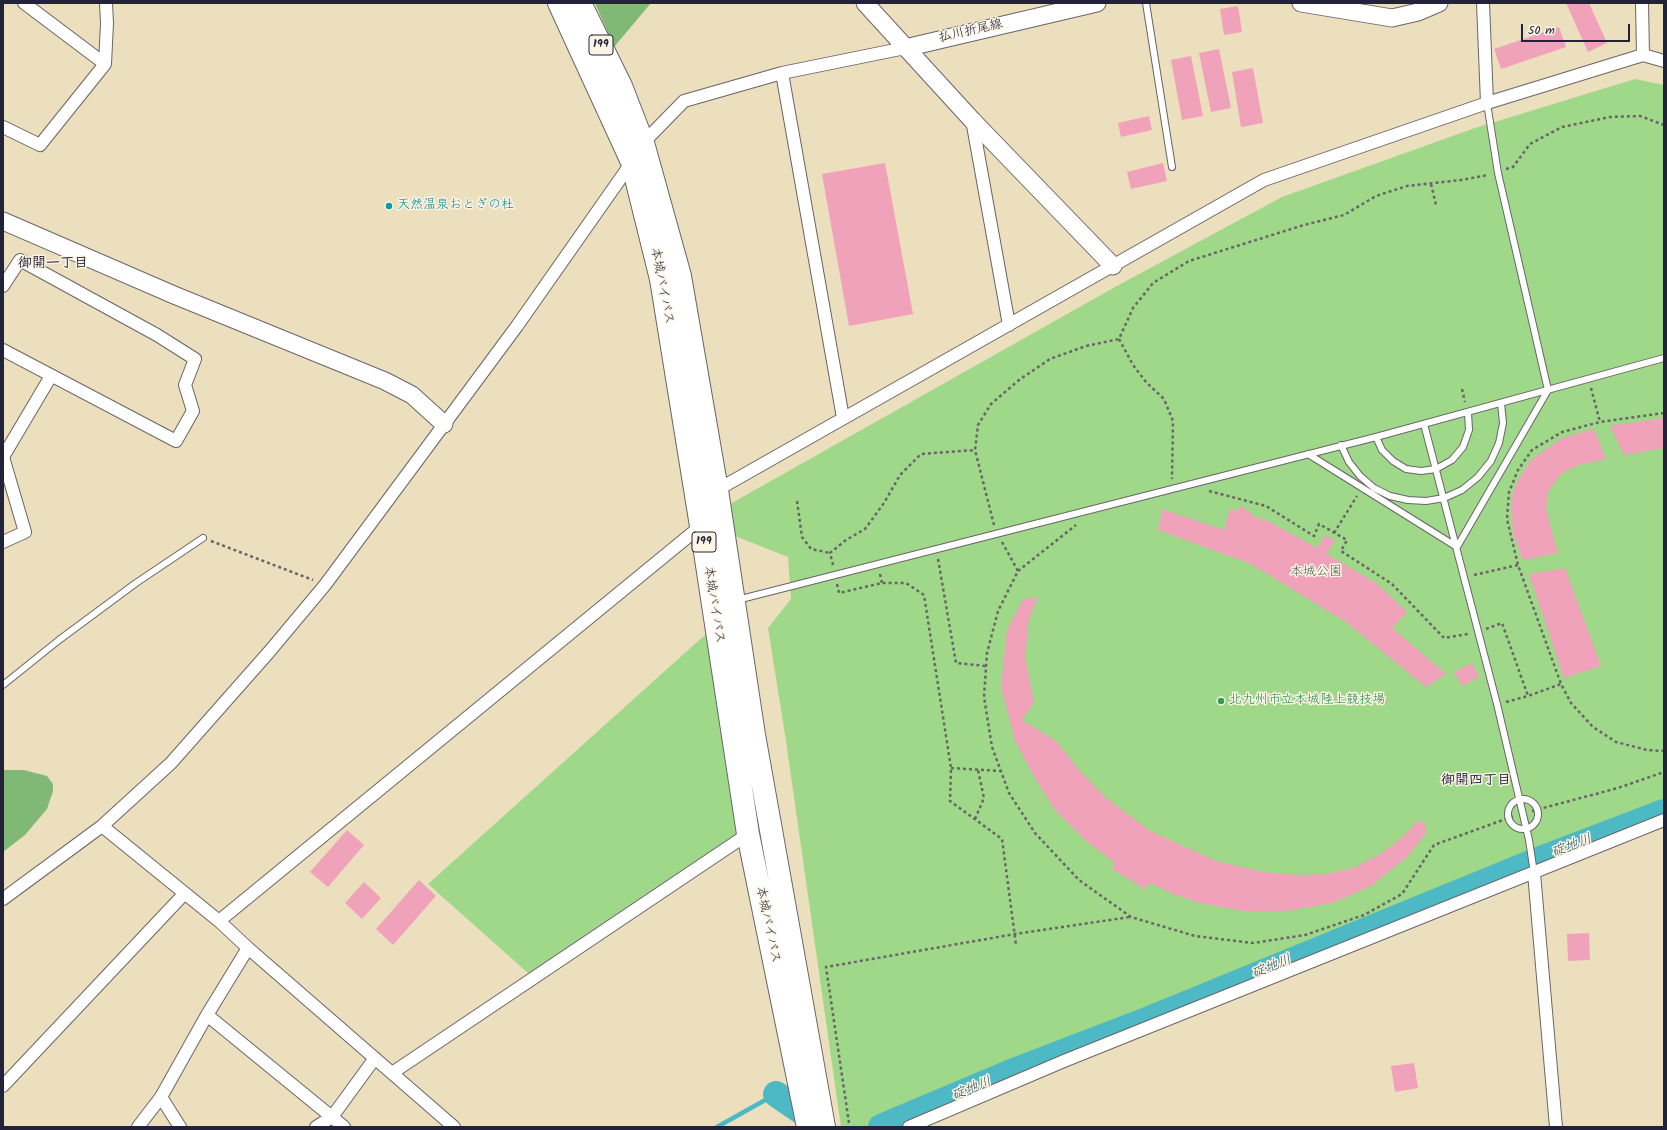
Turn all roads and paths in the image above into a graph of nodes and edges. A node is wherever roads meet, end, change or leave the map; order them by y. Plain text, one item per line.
1 (24, 3) edge
2 (106, 3) edge
3 (559, 3) edge
4 (580, 3) edge
5 (865, 3) edge
6 (1097, 3) edge
7 (1146, 3) edge
8 (1301, 3) edge
9 (1439, 3) edge
10 (1483, 3) edge
11 (1642, 3) edge
12 (905, 48) junction
13 (1643, 55) junction
14 (1664, 61) edge
15 (105, 64) junction
16 (782, 72) junction
17 (1487, 103) junction
18 (972, 120) junction
19 (1664, 125) edge
20 (3, 127) edge
21 (643, 143) junction
22 (632, 162) junction
23 (1172, 168) dead end
24 (1498, 173) junction
25 (1432, 184) junction
26 (1436, 205) dead end
27 (3, 221) edge
28 (1113, 266) junction
29 (3, 286) edge
30 (1009, 325) junction
31 (1119, 339) junction
32 (3, 350) edge
33 (1664, 358) edge
34 (51, 376) junction
35 (1589, 379) junction
36 (1548, 390) junction
37 (1502, 403) junction
38 (1468, 412) junction
39 (1664, 412) edge
40 (844, 418) junction
41 (1600, 422) junction
42 (444, 424) junction
43 (1424, 424) junction
44 (1376, 436) junction
45 (1342, 445) junction
46 (975, 450) junction
47 (1308, 454) junction
48 (1436, 469) junction
49 (1187, 485) junction
50 (1362, 488) junction
51 (1172, 489) junction
52 (717, 490) junction
53 (1444, 498) junction
54 (797, 501) dead end
55 (1096, 508) junction
56 (701, 526) junction
57 (1334, 532) junction
58 (996, 533) junction
59 (203, 538) joint
60 (3, 542) edge
61 (1457, 547) junction
62 (936, 549) junction
63 (830, 553) junction
64 (1518, 565) junction
65 (1018, 570) junction
66 (835, 574) junction
67 (1464, 577) junction
68 (325, 585) junction
69 (733, 601) junction
70 (1479, 632) junction
71 (986, 666) junction
72 (1561, 684) junction
73 (3, 685) edge
74 (1528, 696) junction
75 (1497, 704) junction
76 (1664, 751) edge
77 (951, 768) junction
78 (978, 770) junction
79 (1001, 771) junction
80 (1664, 772) edge
81 (1519, 798) junction
82 (1537, 809) junction
83 (1522, 814) junction
84 (1508, 818) junction
85 (975, 819) junction
86 (1664, 820) edge
87 (102, 826) junction
88 (1527, 829) junction
89 (748, 834) junction
90 (1534, 873) junction
91 (185, 893) junction
92 (3, 899) edge
93 (1131, 917) junction
94 (219, 921) junction
95 (1015, 934) junction
96 (1016, 945) dead end
97 (248, 948) junction
98 (207, 1015) junction
99 (375, 1058) junction
100 (392, 1073) junction
101 (3, 1086) edge
102 (810, 1094) junction
103 (160, 1097) junction
104 (332, 1117) junction
105 (850, 1123) dead end
106 (138, 1127) edge
107 (180, 1127) edge
108 (316, 1127) edge
109 (344, 1127) edge
110 (454, 1127) edge
111 (813, 1127) edge
112 (909, 1127) edge
113 (1556, 1127) edge

1 - 15 street
2 - 15 street
3 - 22 highway, 本城バイパス / 199
4 - 21 highway, 本城バイパス / 199
5 - 12 street
6 - 12 street, 払川折尾線
7 - 23 lane
8 - 9 street
10 - 17 street
11 - 13 street
12 - 16 street
12 - 18 street
13 - 14 street
13 - 17 street
15 - 20 street
16 - 21 street
16 - 40 street
17 - 24 lane
17 - 28 street
18 - 28 street
18 - 30 street
19 - 24 path
21 - 22 street
21 - 52 highway, 本城バイパス / 199
22 - 42 street
22 - 56 highway, 本城バイパス / 199
24 - 25 path
24 - 36 lane
25 - 26 path
25 - 31 path
27 - 42 street
28 - 30 street
29 - 34 street
30 - 40 street
31 - 46 path
31 - 51 path
32 - 34 street
33 - 35 lane
34 - 60 street
35 - 36 lane
35 - 41 path
36 - 37 lane
36 - 61 lane
37 - 38 lane
37 - 53 lane
38 - 43 lane
38 - 48 lane
39 - 41 path
40 - 52 street
41 - 64 path
42 - 68 street
43 - 44 lane
43 - 48 lane
44 - 45 lane
44 - 48 lane
45 - 47 lane
45 - 53 lane
46 - 58 path
46 - 63 path
47 - 49 lane
47 - 50 lane
48 - 53 lane
49 - 51 lane
49 - 57 path
50 - 57 path
50 - 61 lane
51 - 55 lane
52 - 69 highway, 本城バイパス / 199
53 - 61 lane
54 - 63 path
55 - 58 lane
55 - 65 path
56 - 89 highway, 本城バイパス / 199
56 - 94 street
57 - 70 path
58 - 62 lane
58 - 65 path
59 - 68 path
59 - 73 lane
61 - 67 lane
62 - 66 lane
62 - 71 path
63 - 66 path
64 - 67 path
64 - 72 path
65 - 71 path
66 - 69 lane
66 - 77 path
67 - 70 lane
68 - 87 street
69 - 102 highway, 本城バイパス / 199
70 - 74 path
70 - 75 lane
71 - 79 path
72 - 74 path
72 - 76 path
74 - 75 path
75 - 81 lane
77 - 78 path
77 - 85 path
78 - 79 path
78 - 85 path
79 - 93 path
80 - 82 path
81 - 82 lane
81 - 83 lane
81 - 84 lane
82 - 83 path
82 - 88 lane
83 - 84 path
83 - 88 lane
84 - 88 lane
84 - 93 path
85 - 95 path
86 - 90 street
87 - 91 street
87 - 92 street
88 - 90 lane
89 - 100 street
89 - 102 highway, 本城バイパス / 199
90 - 112 street
90 - 113 street
91 - 94 street
91 - 101 street
93 - 95 path
94 - 97 street
95 - 96 path
95 - 105 path
97 - 98 street
97 - 99 street
98 - 103 street
98 - 104 street
99 - 100 street
99 - 104 street
100 - 110 street
102 - 111 highway, 本城バイパス / 199
103 - 106 street
103 - 107 street
104 - 108 street
104 - 109 street

